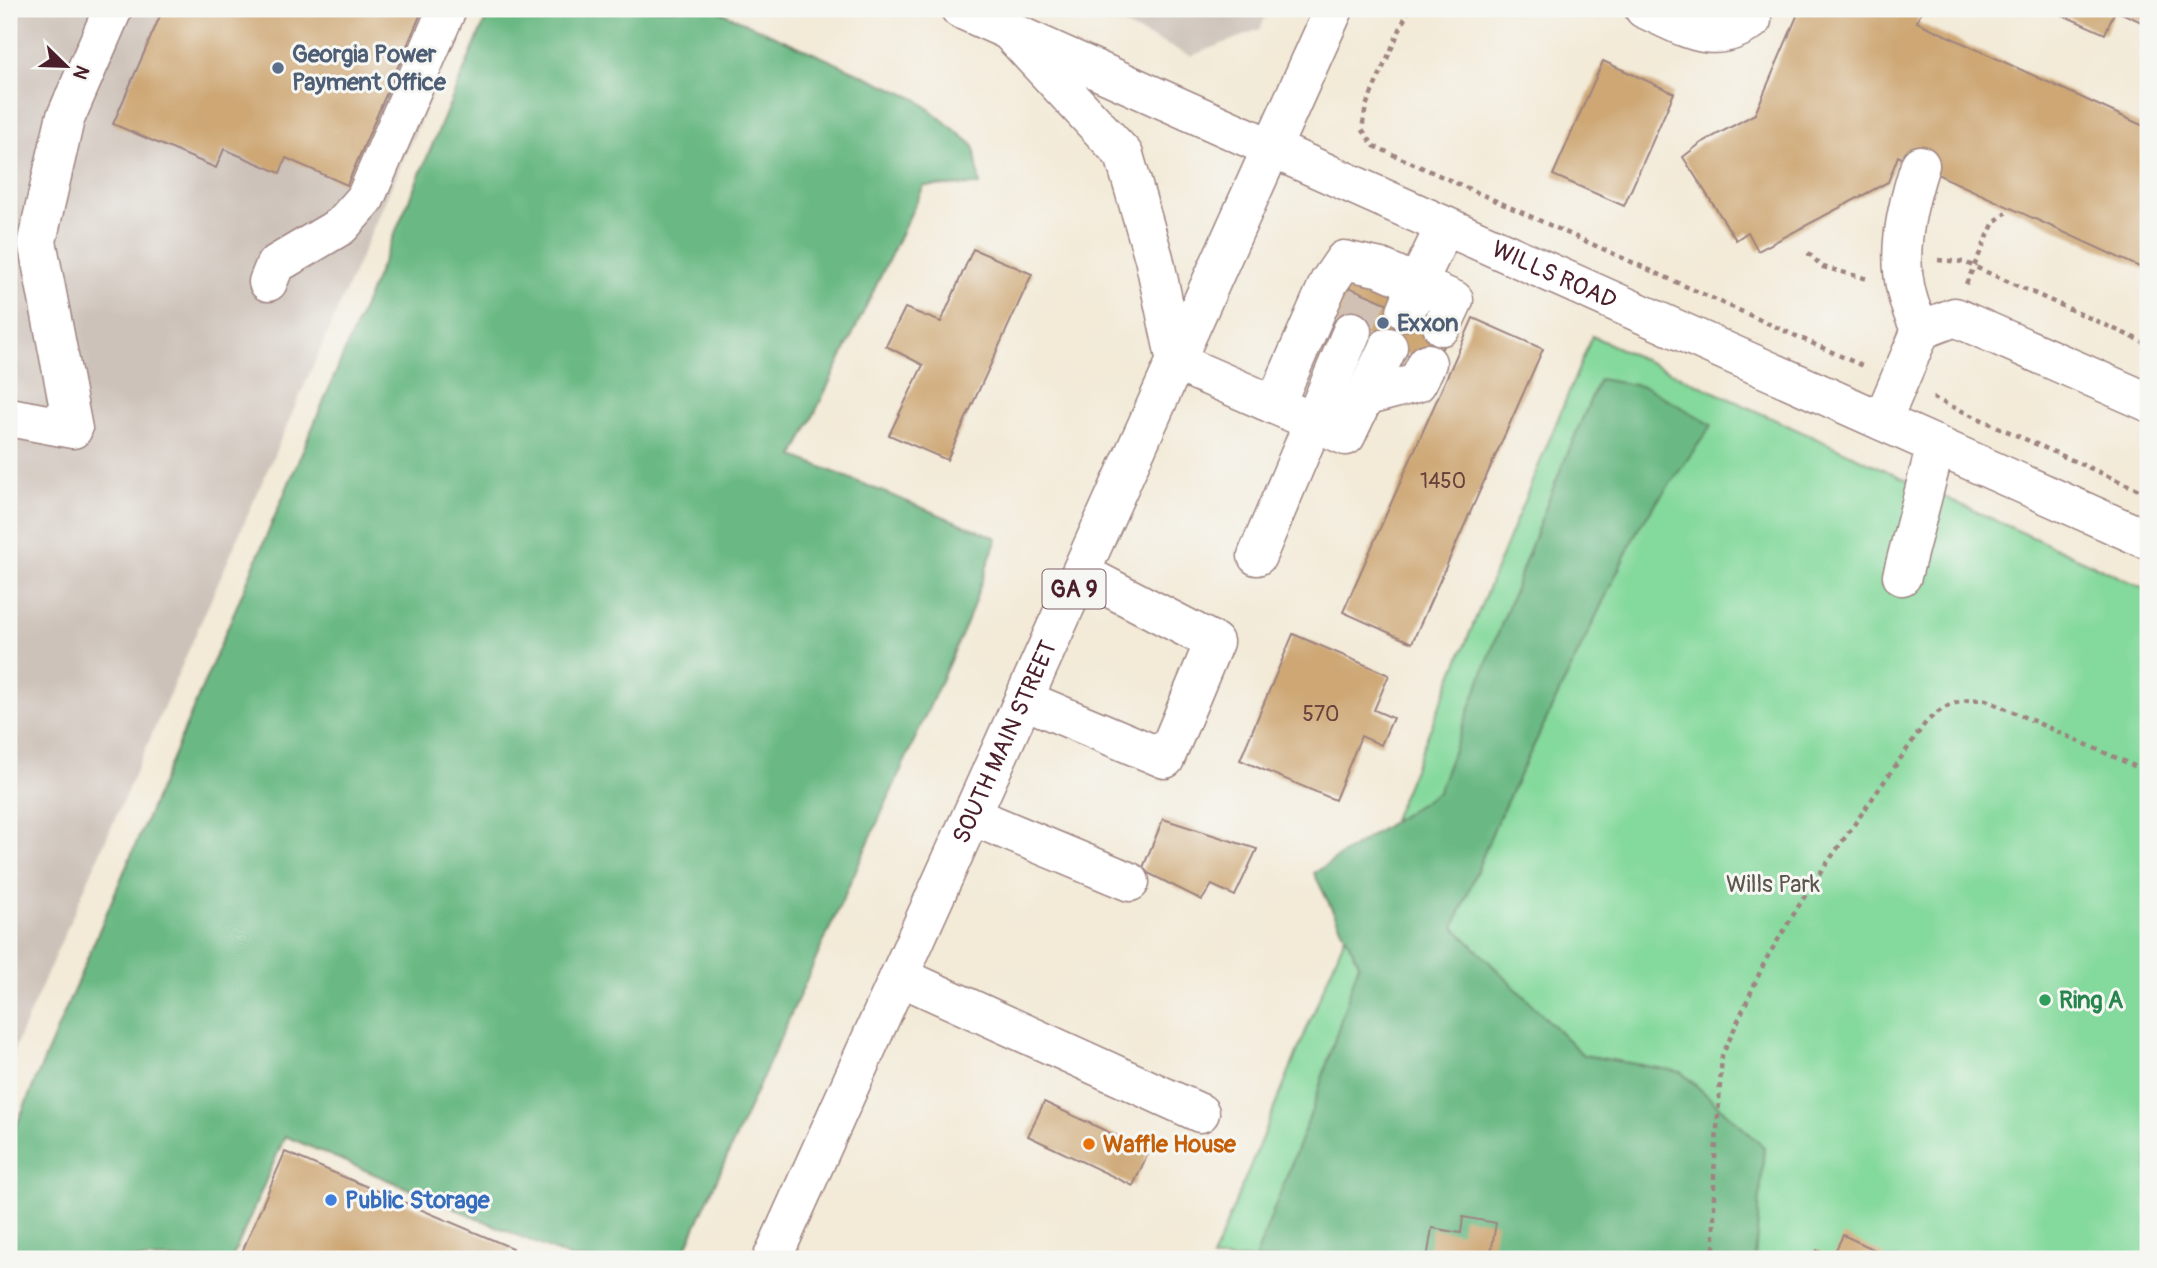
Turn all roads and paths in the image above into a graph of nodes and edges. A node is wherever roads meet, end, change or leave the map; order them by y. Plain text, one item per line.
1 (113, 9) edge
2 (447, 9) edge
3 (960, 9) edge
4 (1334, 9) edge
5 (1409, 9) edge
6 (1644, 9) edge
7 (1752, 20) dead end
8 (1008, 30) junction
9 (1272, 148) junction
10 (1920, 165) dead end
11 (2006, 213) dead end
12 (1445, 226) junction
13 (1808, 253) dead end
14 (1935, 261) dead end
15 (1973, 265) junction
16 (1880, 280) dead end
17 (268, 282) dead end
18 (1963, 289) dead end
19 (1411, 297) junction
20 (1442, 326) dead end
21 (1921, 330) junction
22 (1352, 331) tunnel mouth
23 (2148, 344) edge
24 (1388, 347) tunnel mouth
25 (1176, 362) junction
26 (1427, 363) dead end
27 (1899, 382) junction
28 (1364, 397) junction
29 (2148, 402) edge
30 (1275, 405) junction
31 (9, 416) edge
32 (1312, 421) junction
33 (1882, 421) junction
34 (1936, 444) junction
35 (2148, 494) edge
36 (2148, 540) edge
37 (1257, 556) dead end
38 (1082, 573) junction
39 (1902, 576) dead end
40 (1025, 701) junction
41 (2148, 772) edge
42 (972, 816) junction
43 (1130, 882) dead end
44 (901, 977) junction
45 (1200, 1113) dead end
46 (772, 1259) edge
47 (1714, 1259) edge

1 - 31 main road
2 - 17 main road
3 - 8 main road, WILLS ROAD
4 - 9 main road, GA 9
5 - 27 path
6 - 7 main road
8 - 9 main road, WILLS ROAD
8 - 25 main road
9 - 12 main road, WILLS ROAD
9 - 25 main road, SOUTH MAIN STREET / GA 9
10 - 21 main road
11 - 15 path
12 - 19 main road
12 - 33 main road, WILLS ROAD
13 - 16 path
14 - 15 path
15 - 18 path
15 - 23 path
19 - 20 main road
19 - 30 main road
21 - 27 main road
21 - 29 main road
22 - 32 main road
24 - 28 main road
25 - 30 main road
25 - 38 main road, SOUTH MAIN STREET / GA 9
26 - 28 main road
27 - 33 main road
27 - 35 path
28 - 32 main road
30 - 32 main road
32 - 37 main road
33 - 34 main road, WILLS ROAD
34 - 36 main road, WILLS ROAD
34 - 39 main road
38 - 40 main road, SOUTH MAIN STREET / GA 9
38 - 40 main road
40 - 42 main road, SOUTH MAIN STREET / GA 9
41 - 47 path
42 - 43 main road
42 - 44 main road, SOUTH MAIN STREET / GA 9
44 - 45 main road
44 - 46 main road, SOUTH MAIN STREET / GA 9

